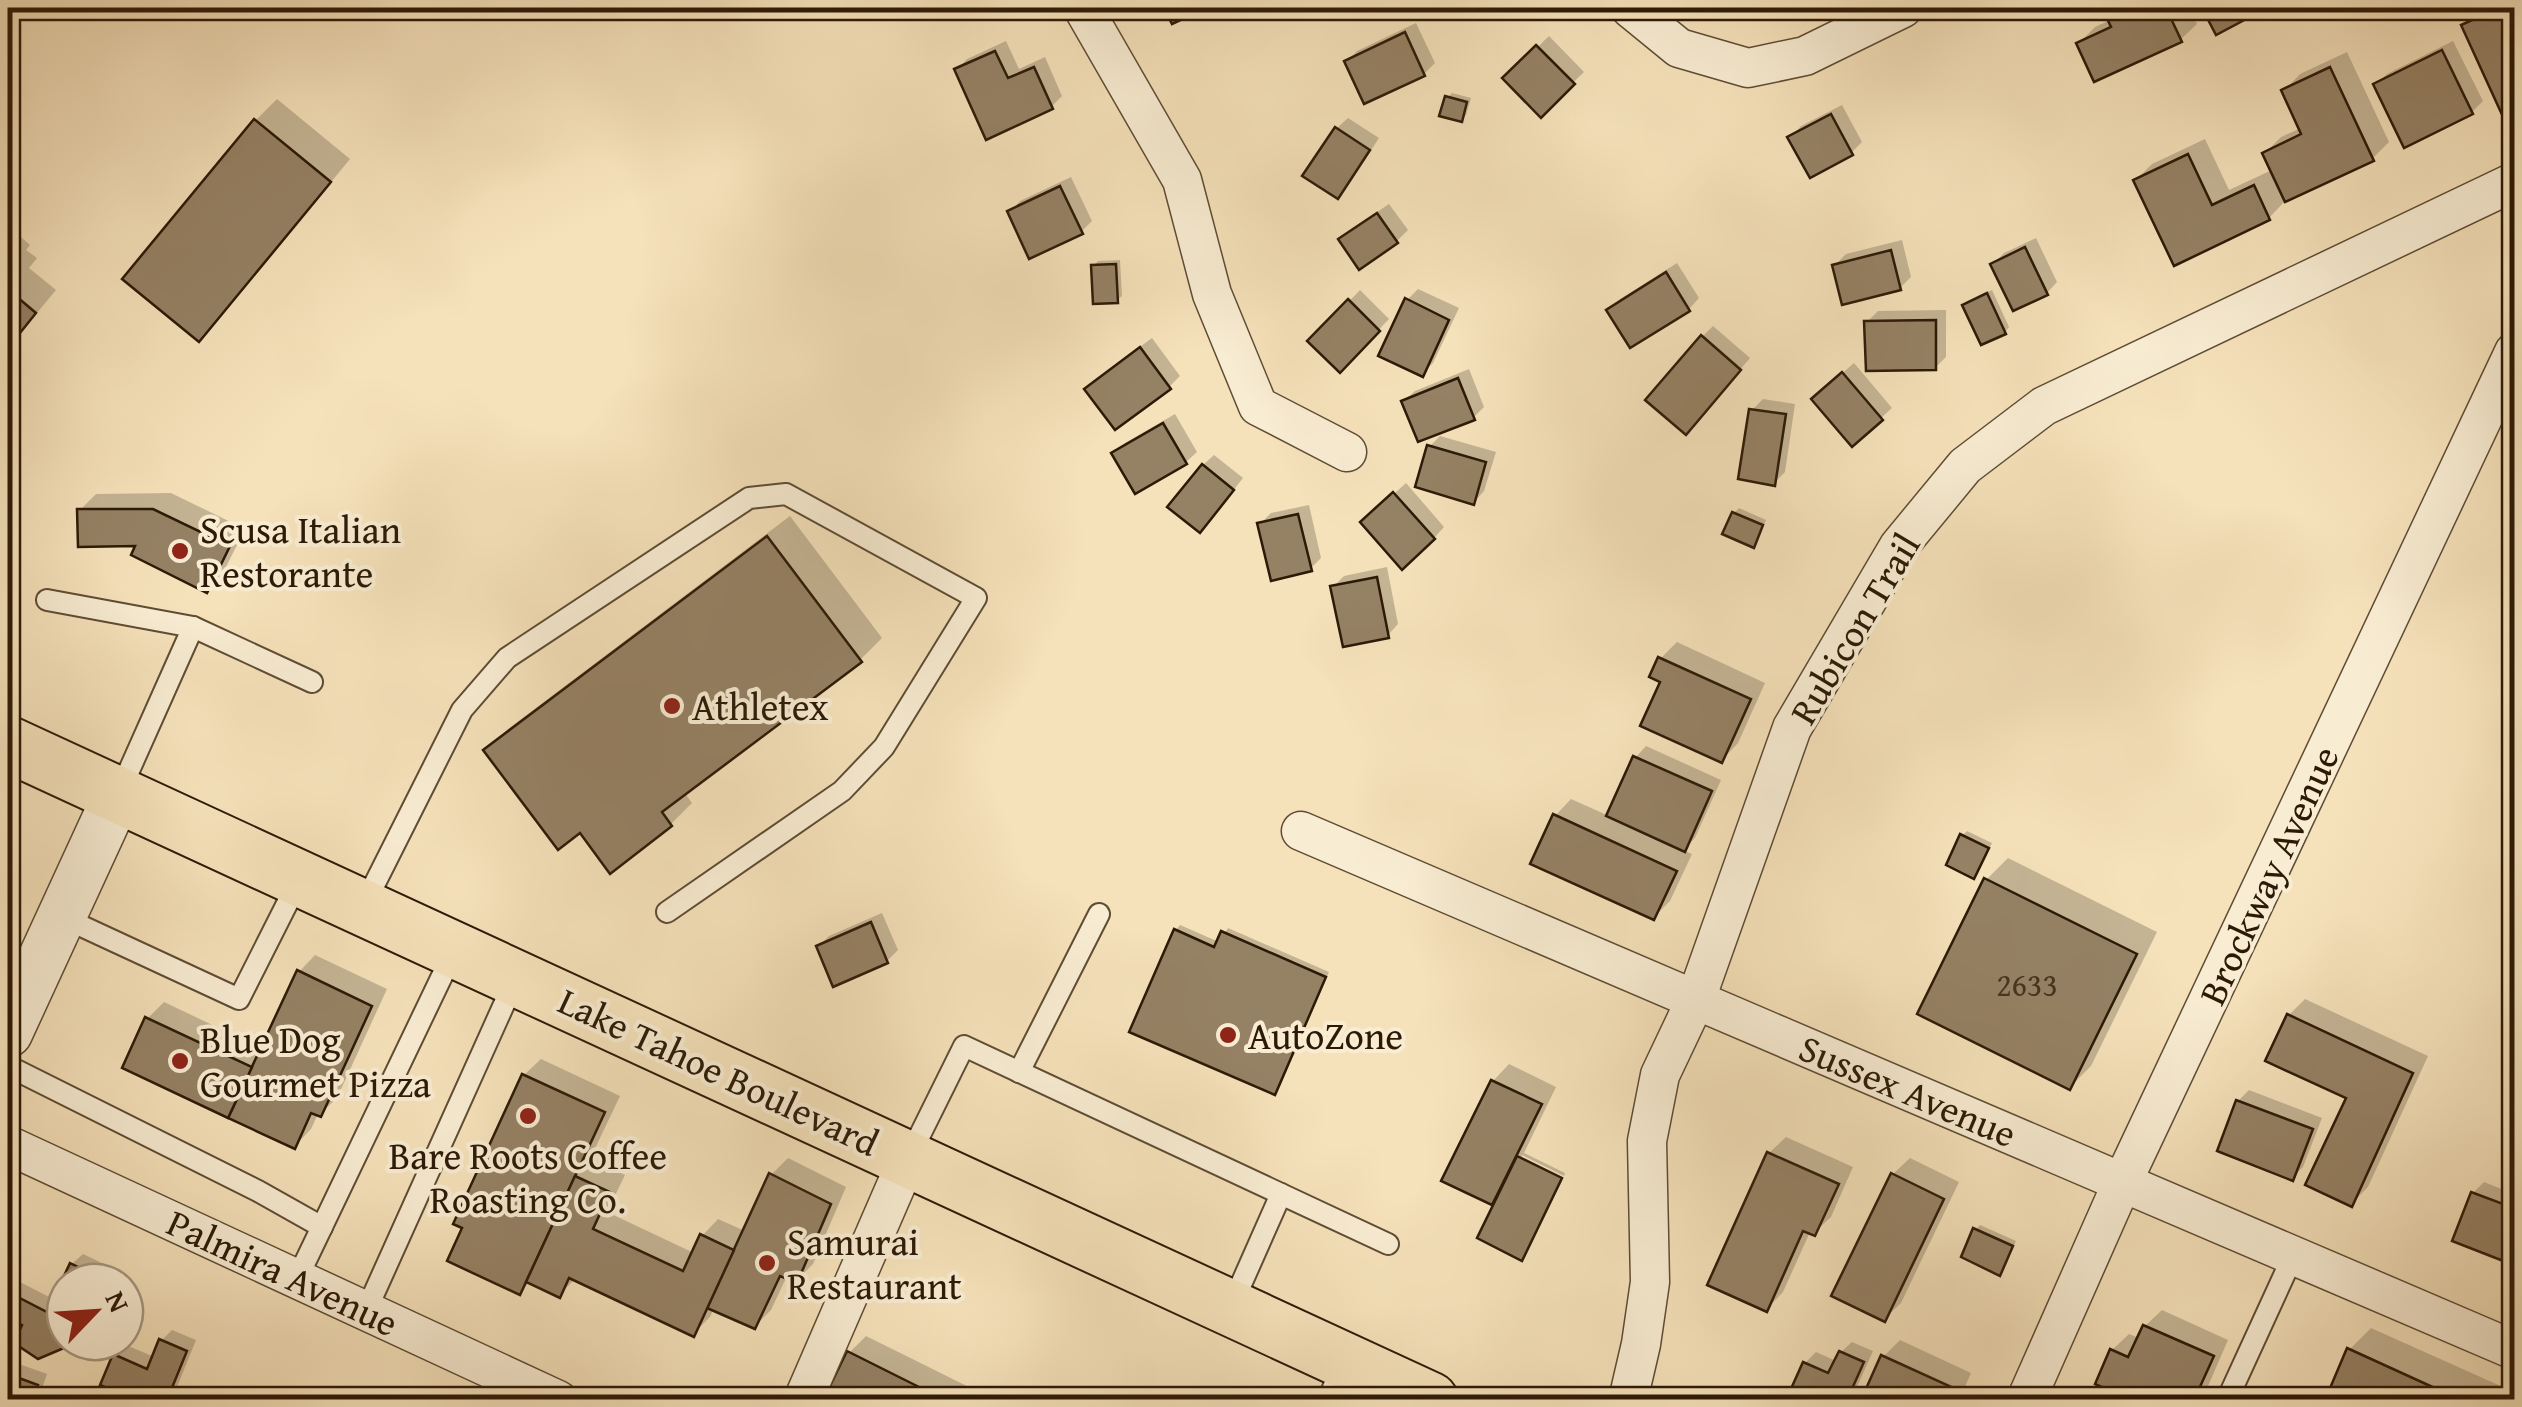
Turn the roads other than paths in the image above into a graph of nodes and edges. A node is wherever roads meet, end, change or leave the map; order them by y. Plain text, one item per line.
1 (1083, 8) edge
2 (1630, 8) edge
3 (1904, 8) edge
4 (2514, 182) edge
5 (2514, 352) edge
6 (1347, 452) dead end
7 (47, 600) dead end
8 (193, 627) junction
9 (312, 682) dead end
10 (8, 744) edge
11 (118, 794) junction
12 (1301, 831) dead end
13 (300, 878) junction
14 (363, 907) junction
15 (667, 912) dead end
16 (1099, 914) dead end
17 (62, 917) junction
18 (454, 949) junction
19 (516, 978) junction
20 (1696, 999) junction
21 (13, 1005) edge
22 (8, 1066) edge
23 (1019, 1072) junction
24 (8, 1145) edge
25 (908, 1158) junction
26 (2122, 1182) junction
27 (1281, 1194) junction
28 (322, 1227) junction
29 (1388, 1244) dead end
30 (2293, 1256) junction
31 (297, 1279) junction
32 (1231, 1307) junction
33 (366, 1311) junction
34 (2514, 1350) edge
35 (1337, 1380) edge
36 (558, 1400) edge
37 (803, 1400) edge
38 (1430, 1400) edge
39 (1628, 1400) edge
40 (2026, 1400) edge
41 (2227, 1400) edge

1 - 6 street
2 - 3 street
4 - 20 street, Rubicon Trail
5 - 26 street, Brockway Avenue
7 - 8 lane
8 - 9 lane
8 - 11 lane
10 - 11 highway, Lake Tahoe Boulevard
11 - 13 highway, Lake Tahoe Boulevard
11 - 17 street
12 - 20 street, Sussex Avenue
13 - 14 highway, Lake Tahoe Boulevard
13 - 17 lane
14 - 15 lane
14 - 18 highway, Lake Tahoe Boulevard
16 - 23 lane
17 - 21 street
18 - 19 highway, Lake Tahoe Boulevard
18 - 28 lane
19 - 25 highway, Lake Tahoe Boulevard
19 - 33 lane
20 - 26 street, Sussex Avenue
20 - 39 street, Rubicon Trail
22 - 28 lane
23 - 25 lane
23 - 27 lane
24 - 31 street, Palmira Avenue
25 - 32 highway, Lake Tahoe Boulevard
25 - 37 street
26 - 30 street, Sussex Avenue
26 - 40 street, Brockway Avenue
27 - 29 lane
27 - 32 lane
28 - 31 lane
30 - 34 street, Sussex Avenue
30 - 41 lane
31 - 33 street, Palmira Avenue
32 - 35 highway, Lake Tahoe Boulevard
33 - 36 street, Palmira Avenue
35 - 38 highway, Lake Tahoe Boulevard

